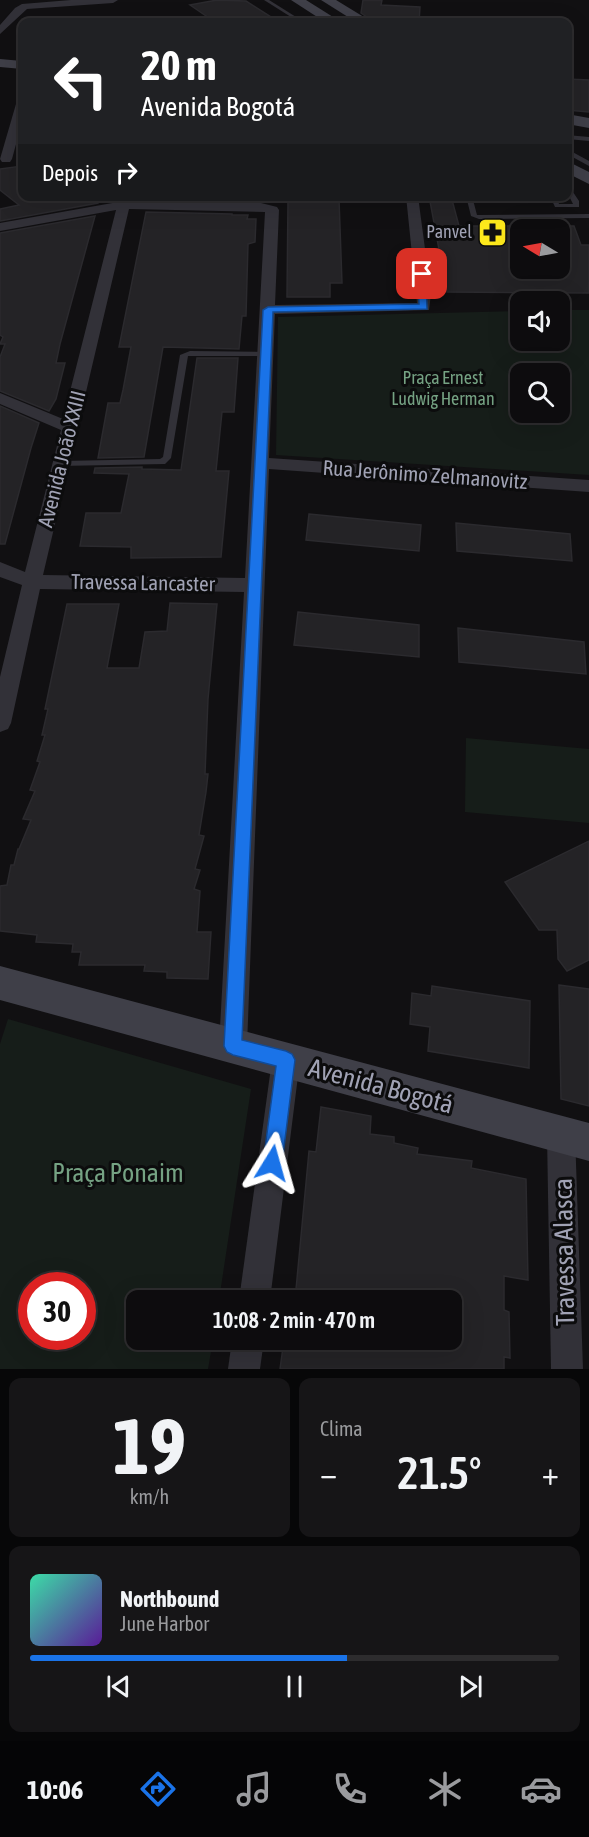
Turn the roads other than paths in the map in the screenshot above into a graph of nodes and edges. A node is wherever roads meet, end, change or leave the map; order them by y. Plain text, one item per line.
1 (113, 0) edge
2 (266, 0) edge
3 (297, 0) edge
4 (327, 0) edge
5 (316, 12) junction
6 (350, 14) junction
7 (295, 18) edge
8 (327, 18) edge
9 (358, 18) edge
10 (0, 31) edge
11 (0, 63) edge
12 (18, 65) edge
13 (18, 110) edge
14 (572, 120) edge
15 (572, 123) edge
16 (589, 124) edge
17 (572, 137) edge
18 (589, 139) edge
19 (572, 154) edge
20 (18, 157) edge
21 (3, 160) edge
22 (589, 165) edge
23 (572, 169) edge
24 (589, 179) edge
25 (572, 195) edge
26 (125, 201) edge
27 (413, 201) edge
28 (471, 201) edge
29 (555, 201) edge
30 (589, 216) edge
31 (0, 227) edge
32 (268, 310) junction
33 (266, 354) junction
34 (0, 398) edge
35 (71, 428) junction
36 (261, 463) junction
37 (62, 464) junction
38 (589, 486) edge
39 (0, 569) edge
40 (32, 582) junction
41 (255, 585) junction
42 (0, 723) edge
43 (0, 983) edge
44 (233, 1046) junction
45 (286, 1060) junction
46 (575, 1138) edge
47 (255, 1290) edge
48 (247, 1350) edge
49 (244, 1369) edge
50 (567, 1369) edge

1 - 10 street
2 - 7 lane
3 - 5 main road
4 - 6 main road
5 - 6 main road
5 - 8 main road
6 - 9 main road
11 - 12 main road
13 - 21 street
14 - 16 main road
15 - 16 main road
17 - 18 lane
19 - 22 lane
20 - 21 street
23 - 24 main road
25 - 29 lane
26 - 31 street
26 - 32 street
26 - 35 street, Avenida João XXIII
27 - 32 street
28 - 30 lane
32 - 33 street
33 - 36 street
33 - 37 lane
34 - 35 street
35 - 37 street, Avenida João XXIII
36 - 38 street, Rua Jerônimo Zelmanovitz
36 - 41 street
37 - 40 street, Avenida João XXIII
39 - 40 street
40 - 41 street, Travessa Lancaster
40 - 42 street, Avenida João XXIII
41 - 44 street
43 - 44 main road, Avenida Bogotá
44 - 45 main road, Avenida Bogotá
45 - 46 main road, Avenida Bogotá
45 - 47 street
46 - 50 street, Travessa Alasca
48 - 49 street

